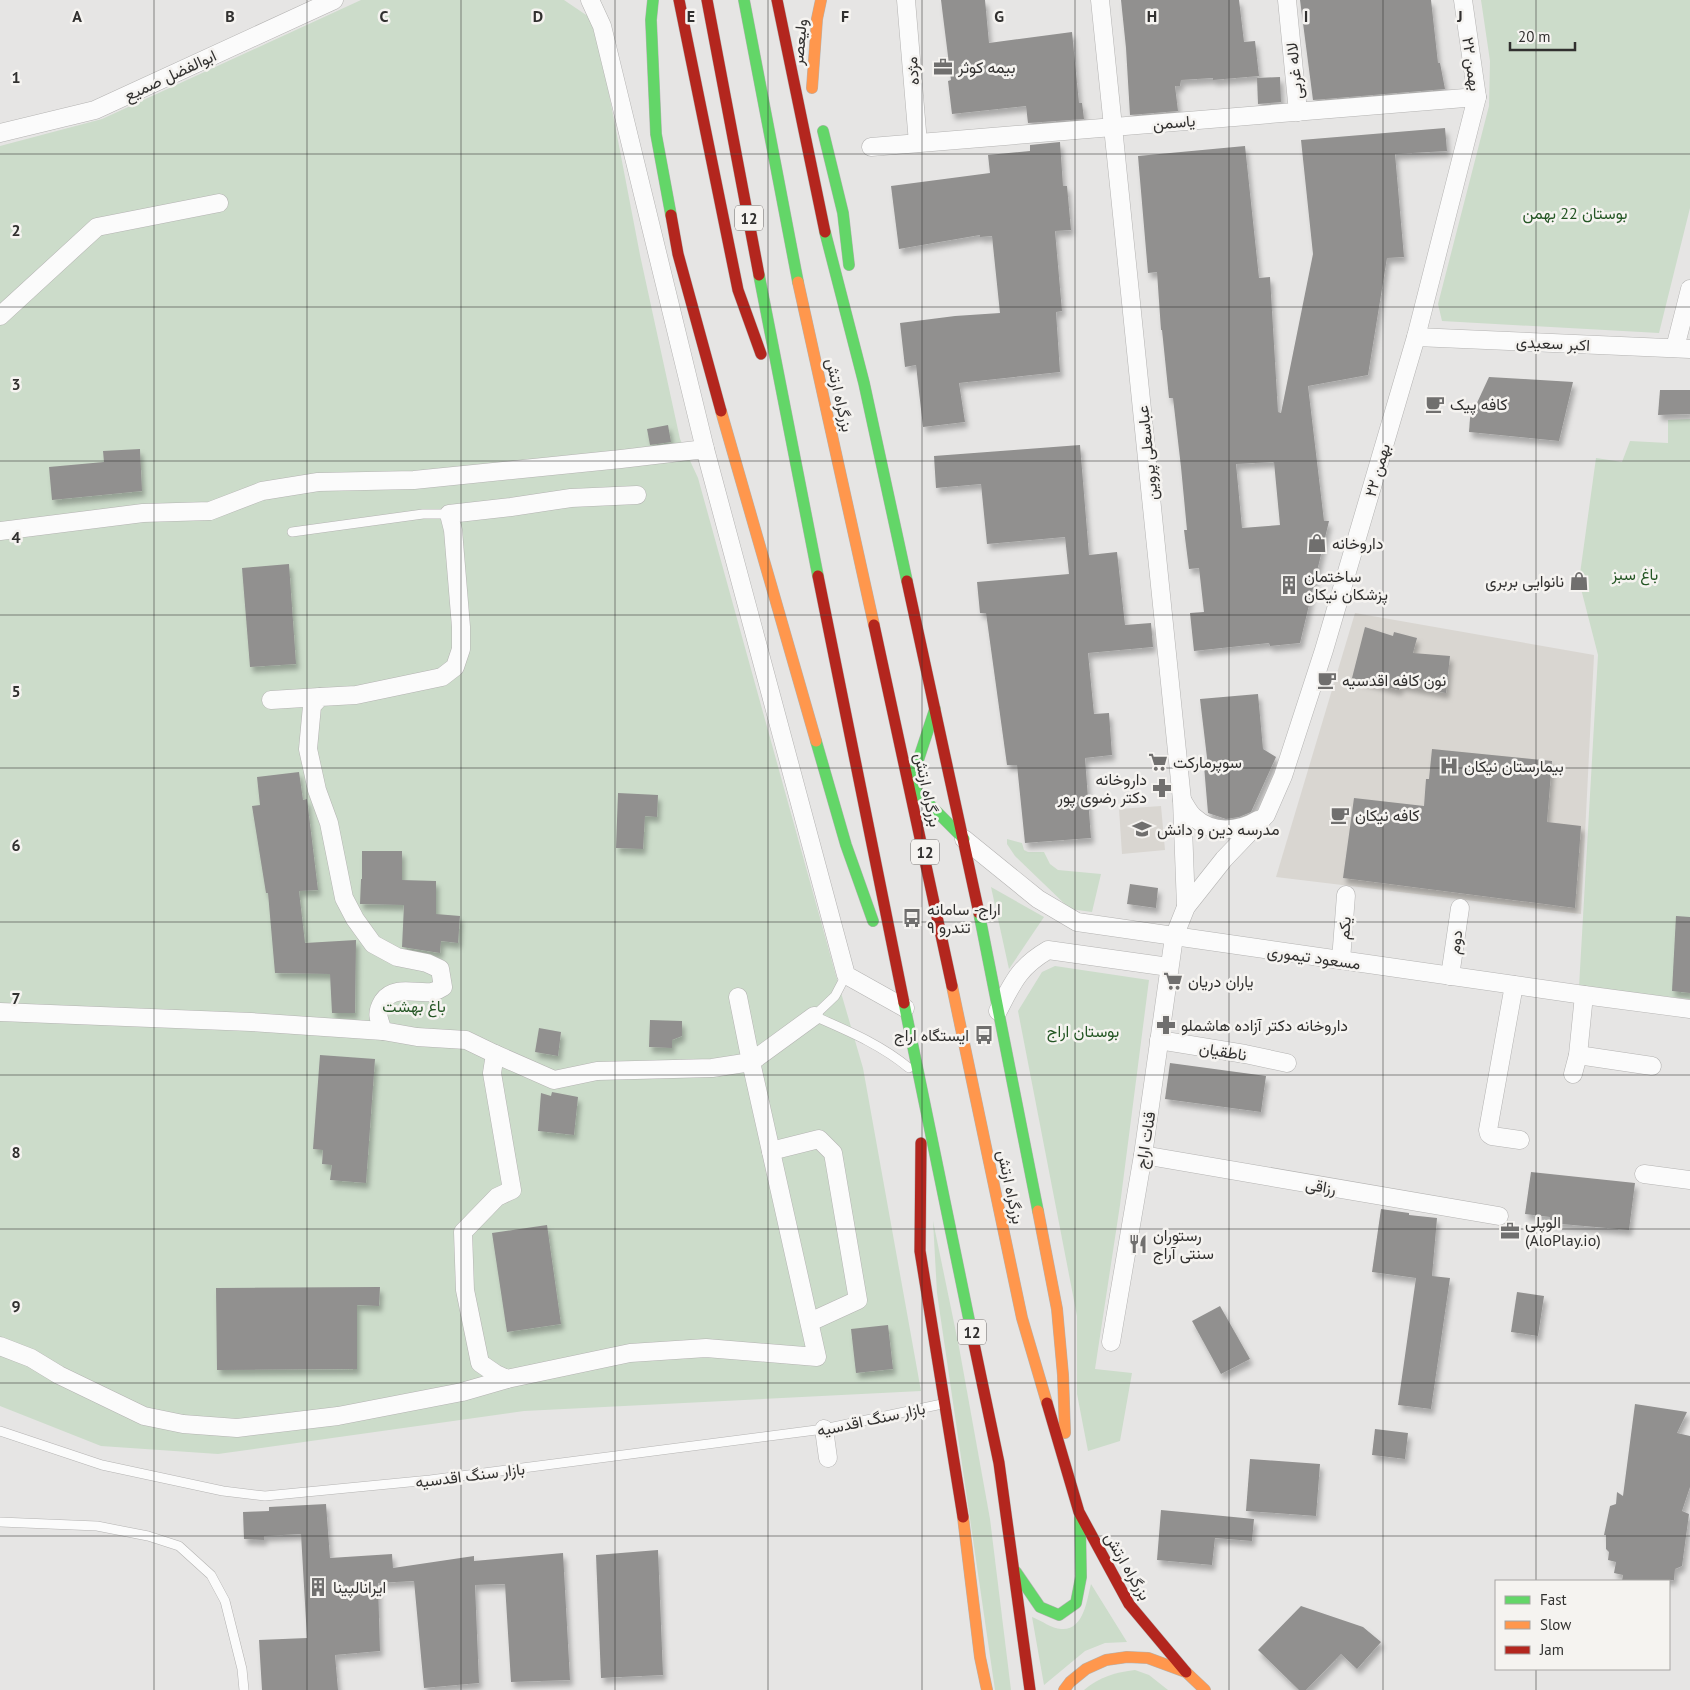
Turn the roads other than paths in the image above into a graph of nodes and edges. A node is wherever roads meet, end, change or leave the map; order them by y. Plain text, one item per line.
1 (334, 0) edge
2 (590, 0) edge
3 (653, 0) edge
4 (679, 0) edge
5 (707, 0) edge
6 (744, 0) edge
7 (777, 0) edge
8 (821, 0) edge
9 (906, 0) edge
10 (1100, 0) edge
11 (1287, 0) edge
12 (1463, 0) edge
13 (804, 49) dead end
14 (1477, 97) junction
15 (1298, 112) junction
16 (819, 116) dead end
17 (1113, 127) junction
18 (0, 133) edge
19 (918, 143) junction
20 (872, 147) dead end
21 (218, 203) dead end
22 (851, 279) dead end
23 (1690, 288) edge
24 (854, 298) dead end
25 (0, 316) edge
26 (1416, 337) junction
27 (1682, 349) edge
28 (864, 383) junction
29 (790, 436) junction
30 (705, 449) junction
31 (637, 495) dead end
32 (449, 514) junction
33 (0, 531) edge
34 (292, 532) dead end
35 (320, 698) junction
36 (271, 700) dead end
37 (936, 707) junction
38 (910, 785) junction
39 (1182, 800) junction
40 (1266, 815) junction
41 (964, 840) junction
42 (1346, 895) dead end
43 (1186, 907) junction
44 (1460, 908) dead end
45 (1174, 937) junction
46 (1341, 960) junction
47 (1170, 967) junction
48 (846, 974) junction
49 (1450, 976) junction
50 (1514, 985) junction
51 (1584, 995) junction
52 (738, 997) dead end
53 (904, 1008) junction
54 (1690, 1009) edge
55 (998, 1011) junction
56 (0, 1012) edge
57 (814, 1016) junction
58 (383, 1031) junction
59 (1159, 1040) junction
60 (495, 1054) junction
61 (1578, 1055) junction
62 (751, 1062) junction
63 (1288, 1063) dead end
64 (1652, 1066) dead end
65 (1573, 1074) dead end
66 (918, 1075) junction
67 (923, 1099) junction
68 (1520, 1140) dead end
69 (771, 1151) junction
70 (1143, 1156) junction
71 (1644, 1174) dead end
72 (1690, 1180) edge
73 (1499, 1216) dead end
74 (810, 1322) junction
75 (1111, 1342) dead end
76 (0, 1346) edge
77 (507, 1379) junction
78 (944, 1403) junction
79 (824, 1430) junction
80 (0, 1431) edge
81 (828, 1458) dead end
82 (1067, 1474) junction
83 (1080, 1512) junction
84 (0, 1522) edge
85 (1013, 1567) junction
86 (1186, 1672) junction
87 (244, 1690) edge
88 (987, 1690) edge
89 (1030, 1690) edge
90 (1064, 1690) edge
91 (1205, 1690) edge

1 - 18 street, ابوالفضل صمیع
2 - 30 street
3 - 53 main road
4 - 29 main road
5 - 29 main road, 12
6 - 38 main road, بزرگراه ارتش / 12
7 - 28 main road
8 - 13 main road, ولیعصر
9 - 19 street, مژده
10 - 17 street, عباسعلی پروین
11 - 15 street, لاله غربی
12 - 14 street, ۲۲ بهمن
14 - 15 street, یاسمن
14 - 26 street, ۲۲ بهمن
15 - 17 street, یاسمن
16 - 22 main road
17 - 19 street, یاسمن
17 - 39 street, عباسعلی پروین
19 - 20 street, یاسمن
21 - 25 street
23 - 27 street
24 - 28 main road
26 - 27 street, اکبر سعیدی
26 - 40 street, ۲۲ بهمن
28 - 37 main road
29 - 53 main road, 12
30 - 33 street
30 - 48 street
31 - 32 street
32 - 34 lane
32 - 35 street
35 - 36 street
35 - 58 street
37 - 38 main road
37 - 41 main road
38 - 41 main road
38 - 82 main road, بزرگراه ارتش / 12
39 - 40 street
39 - 43 street, عباسعلی پروین
40 - 43 street, ۲۲ بهمن
41 - 45 street, مسعود تیموری
41 - 55 main road
42 - 46 street, یکم
43 - 45 street, قنات اراج
44 - 49 street, دوم
45 - 46 street, مسعود تیموری
45 - 47 street, قنات اراج
46 - 49 street, مسعود تیموری
47 - 55 street
47 - 59 street, قنات اراج
48 - 53 street
48 - 57 lane
49 - 50 street, مسعود تیموری
50 - 51 street, مسعود تیموری
50 - 68 street
51 - 54 street, مسعود تیموری
51 - 61 street
52 - 62 street
53 - 66 main road, 12
55 - 82 main road
56 - 58 street
57 - 62 street
57 - 66 lane
58 - 60 street
59 - 63 street, ناطقیان
59 - 70 street, قنات اراج
60 - 62 street
60 - 77 street
61 - 64 street
61 - 65 street
62 - 69 street
66 - 67 main road, 12
67 - 78 main road
67 - 85 main road, 12
69 - 74 street
69 - 74 street
70 - 73 street, رزاقی
70 - 75 street, قنات اراج
71 - 72 street
74 - 77 street
76 - 77 street
78 - 79 lane, بازار سنگ اقدسیه
78 - 88 main road
79 - 80 lane, بازار سنگ اقدسیه
79 - 81 street
82 - 83 main road, بزرگراه ارتش / 12
83 - 85 main road
83 - 86 main road, بزرگراه ارتش / 12
84 - 87 lane
85 - 89 main road, 12
86 - 90 main road
86 - 91 main road, بزرگراه ارتش

